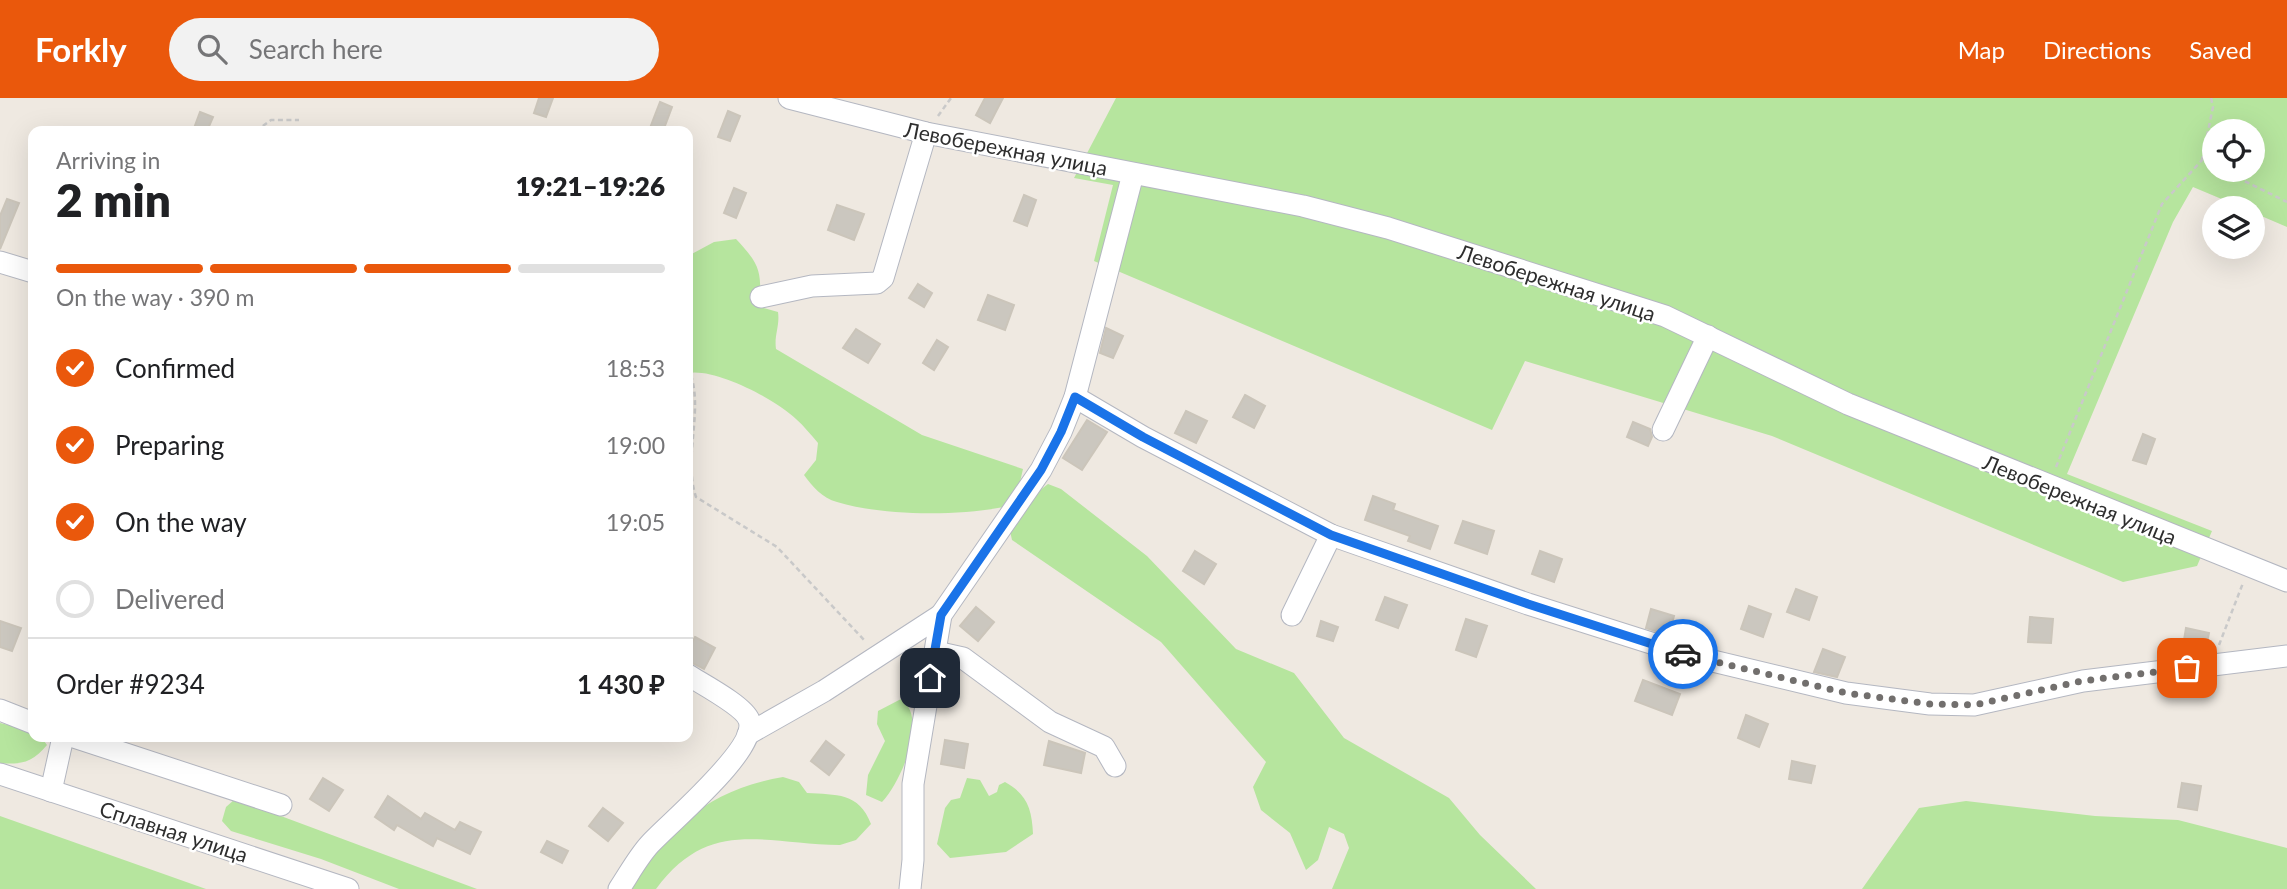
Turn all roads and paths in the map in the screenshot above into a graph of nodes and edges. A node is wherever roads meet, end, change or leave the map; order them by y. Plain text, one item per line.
1 (789, 98) edge
2 (2211, 98) edge
3 (2211, 119) edge
4 (299, 120) dead end
5 (263, 126) edge
6 (926, 133) junction
7 (2202, 160) edge
8 (1133, 174) junction
9 (2246, 182) edge
10 (2287, 202) edge
11 (0, 262) edge
12 (28, 270) edge
13 (761, 297) dead end
14 (1708, 336) junction
15 (693, 393) edge
16 (1075, 397) junction
17 (1663, 430) dead end
18 (693, 453) edge
19 (2048, 486) junction
20 (693, 489) edge
21 (1331, 535) junction
22 (2250, 567) junction
23 (2287, 581) edge
24 (941, 615) junction
25 (1292, 615) dead end
26 (936, 652) junction
27 (877, 654) junction
28 (2287, 656) edge
29 (2213, 665) junction
30 (693, 678) edge
31 (0, 710) edge
32 (28, 721) edge
33 (748, 734) junction
34 (62, 742) edge
35 (89, 742) edge
36 (1115, 766) dead end
37 (0, 774) edge
38 (51, 790) junction
39 (281, 805) dead end
40 (348, 889) edge
41 (620, 889) edge
42 (910, 889) edge

1 - 6 street, Левобережная улица
2 - 3 path
4 - 5 path
6 - 8 street, Левобережная улица
6 - 13 street
7 - 19 path
8 - 14 street, Левобережная улица
8 - 16 street
9 - 10 path
11 - 12 street
14 - 17 street
14 - 19 street, Левобережная улица
15 - 18 path
16 - 21 street
16 - 24 street
19 - 22 street, Левобережная улица
20 - 27 path
21 - 25 street
21 - 29 street
22 - 23 street, Левобережная улица
22 - 29 path
24 - 26 street
24 - 27 street
26 - 36 street
26 - 42 street
27 - 33 street
28 - 29 street
30 - 33 street
31 - 32 street
33 - 41 street
34 - 38 street
35 - 39 street
37 - 38 street, Сплавная улица
38 - 40 street, Сплавная улица

